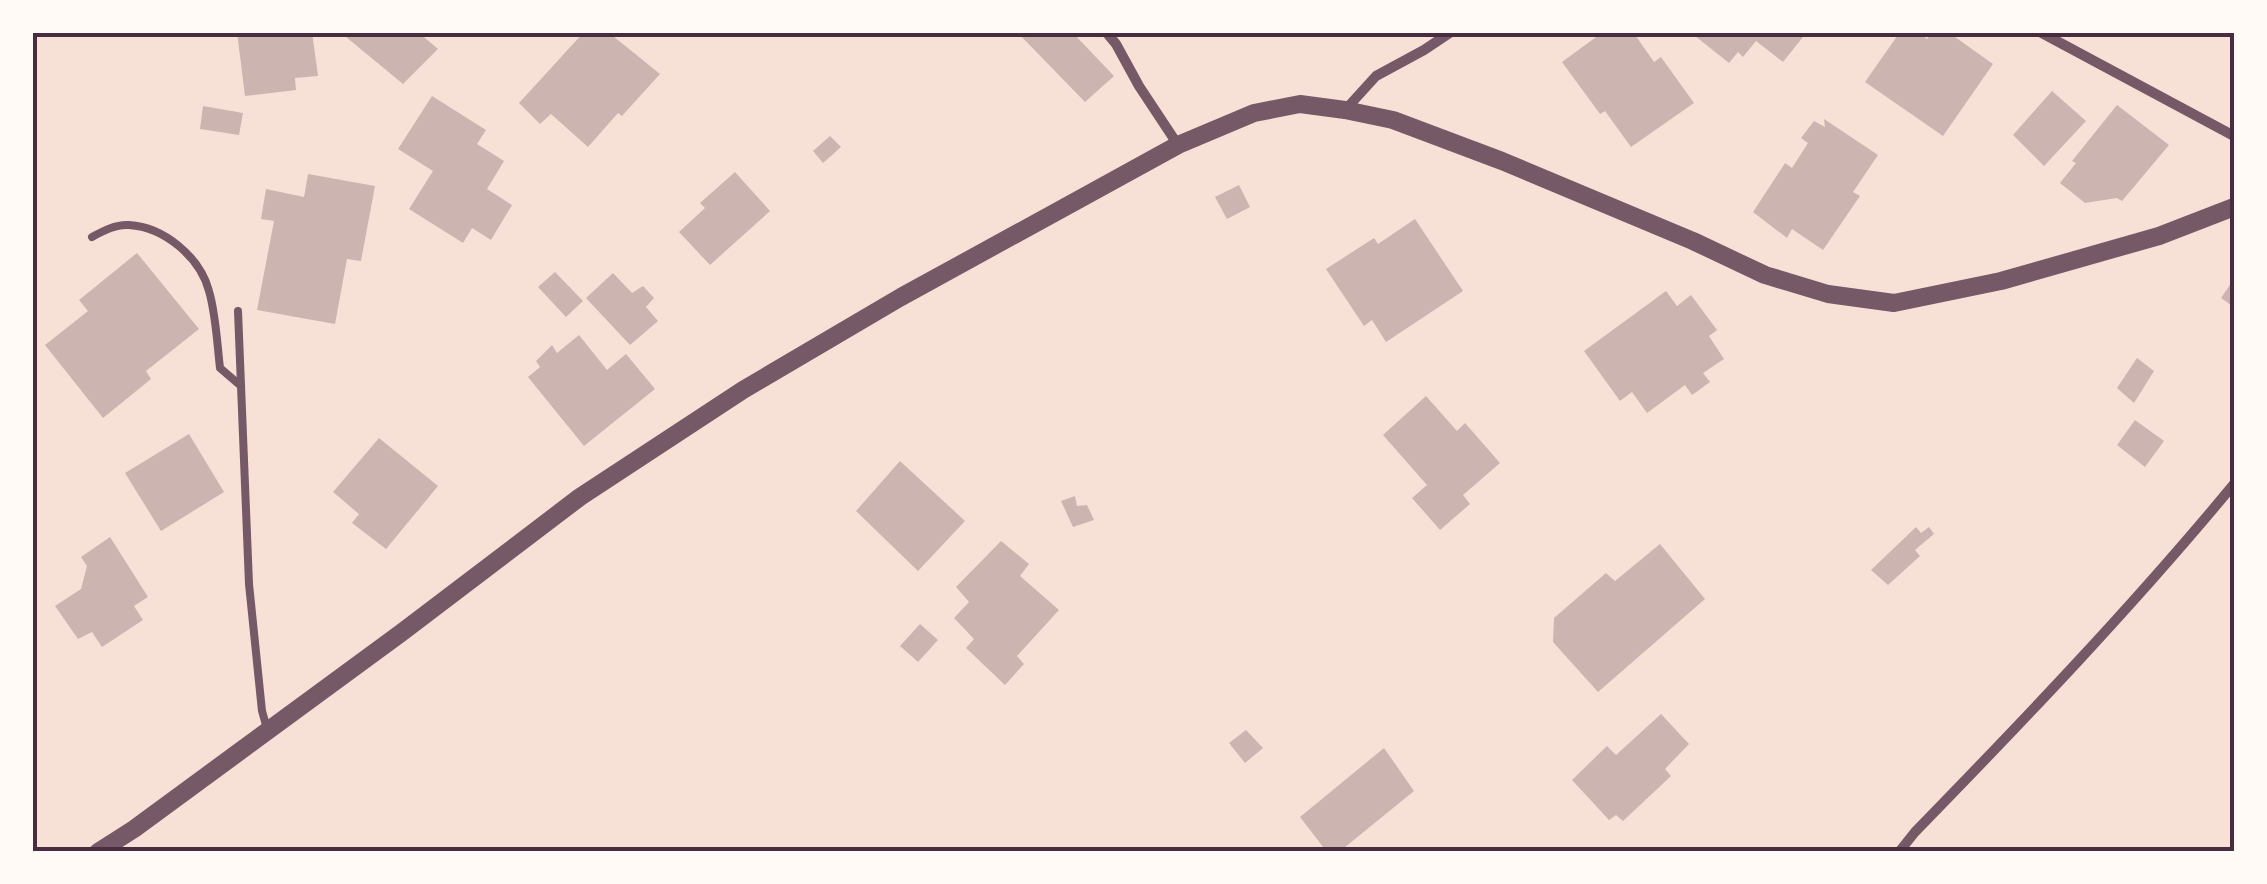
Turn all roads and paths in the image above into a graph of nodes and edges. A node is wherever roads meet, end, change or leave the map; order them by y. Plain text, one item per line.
1 (1106, 32) edge
2 (1452, 32) edge
3 (2040, 32) edge
4 (1345, 110) junction
5 (2234, 136) edge
6 (1178, 145) junction
7 (2234, 208) edge
8 (92, 237) dead end
9 (238, 311) dead end
10 (241, 386) junction
11 (2234, 484) edge
12 (268, 732) junction
13 (98, 852) edge
14 (1899, 852) edge

1 - 6 street
2 - 4 street
3 - 5 street
4 - 6 street
4 - 7 street
6 - 12 street
8 - 10 lane
9 - 10 lane
10 - 12 lane
11 - 14 street
12 - 13 street

